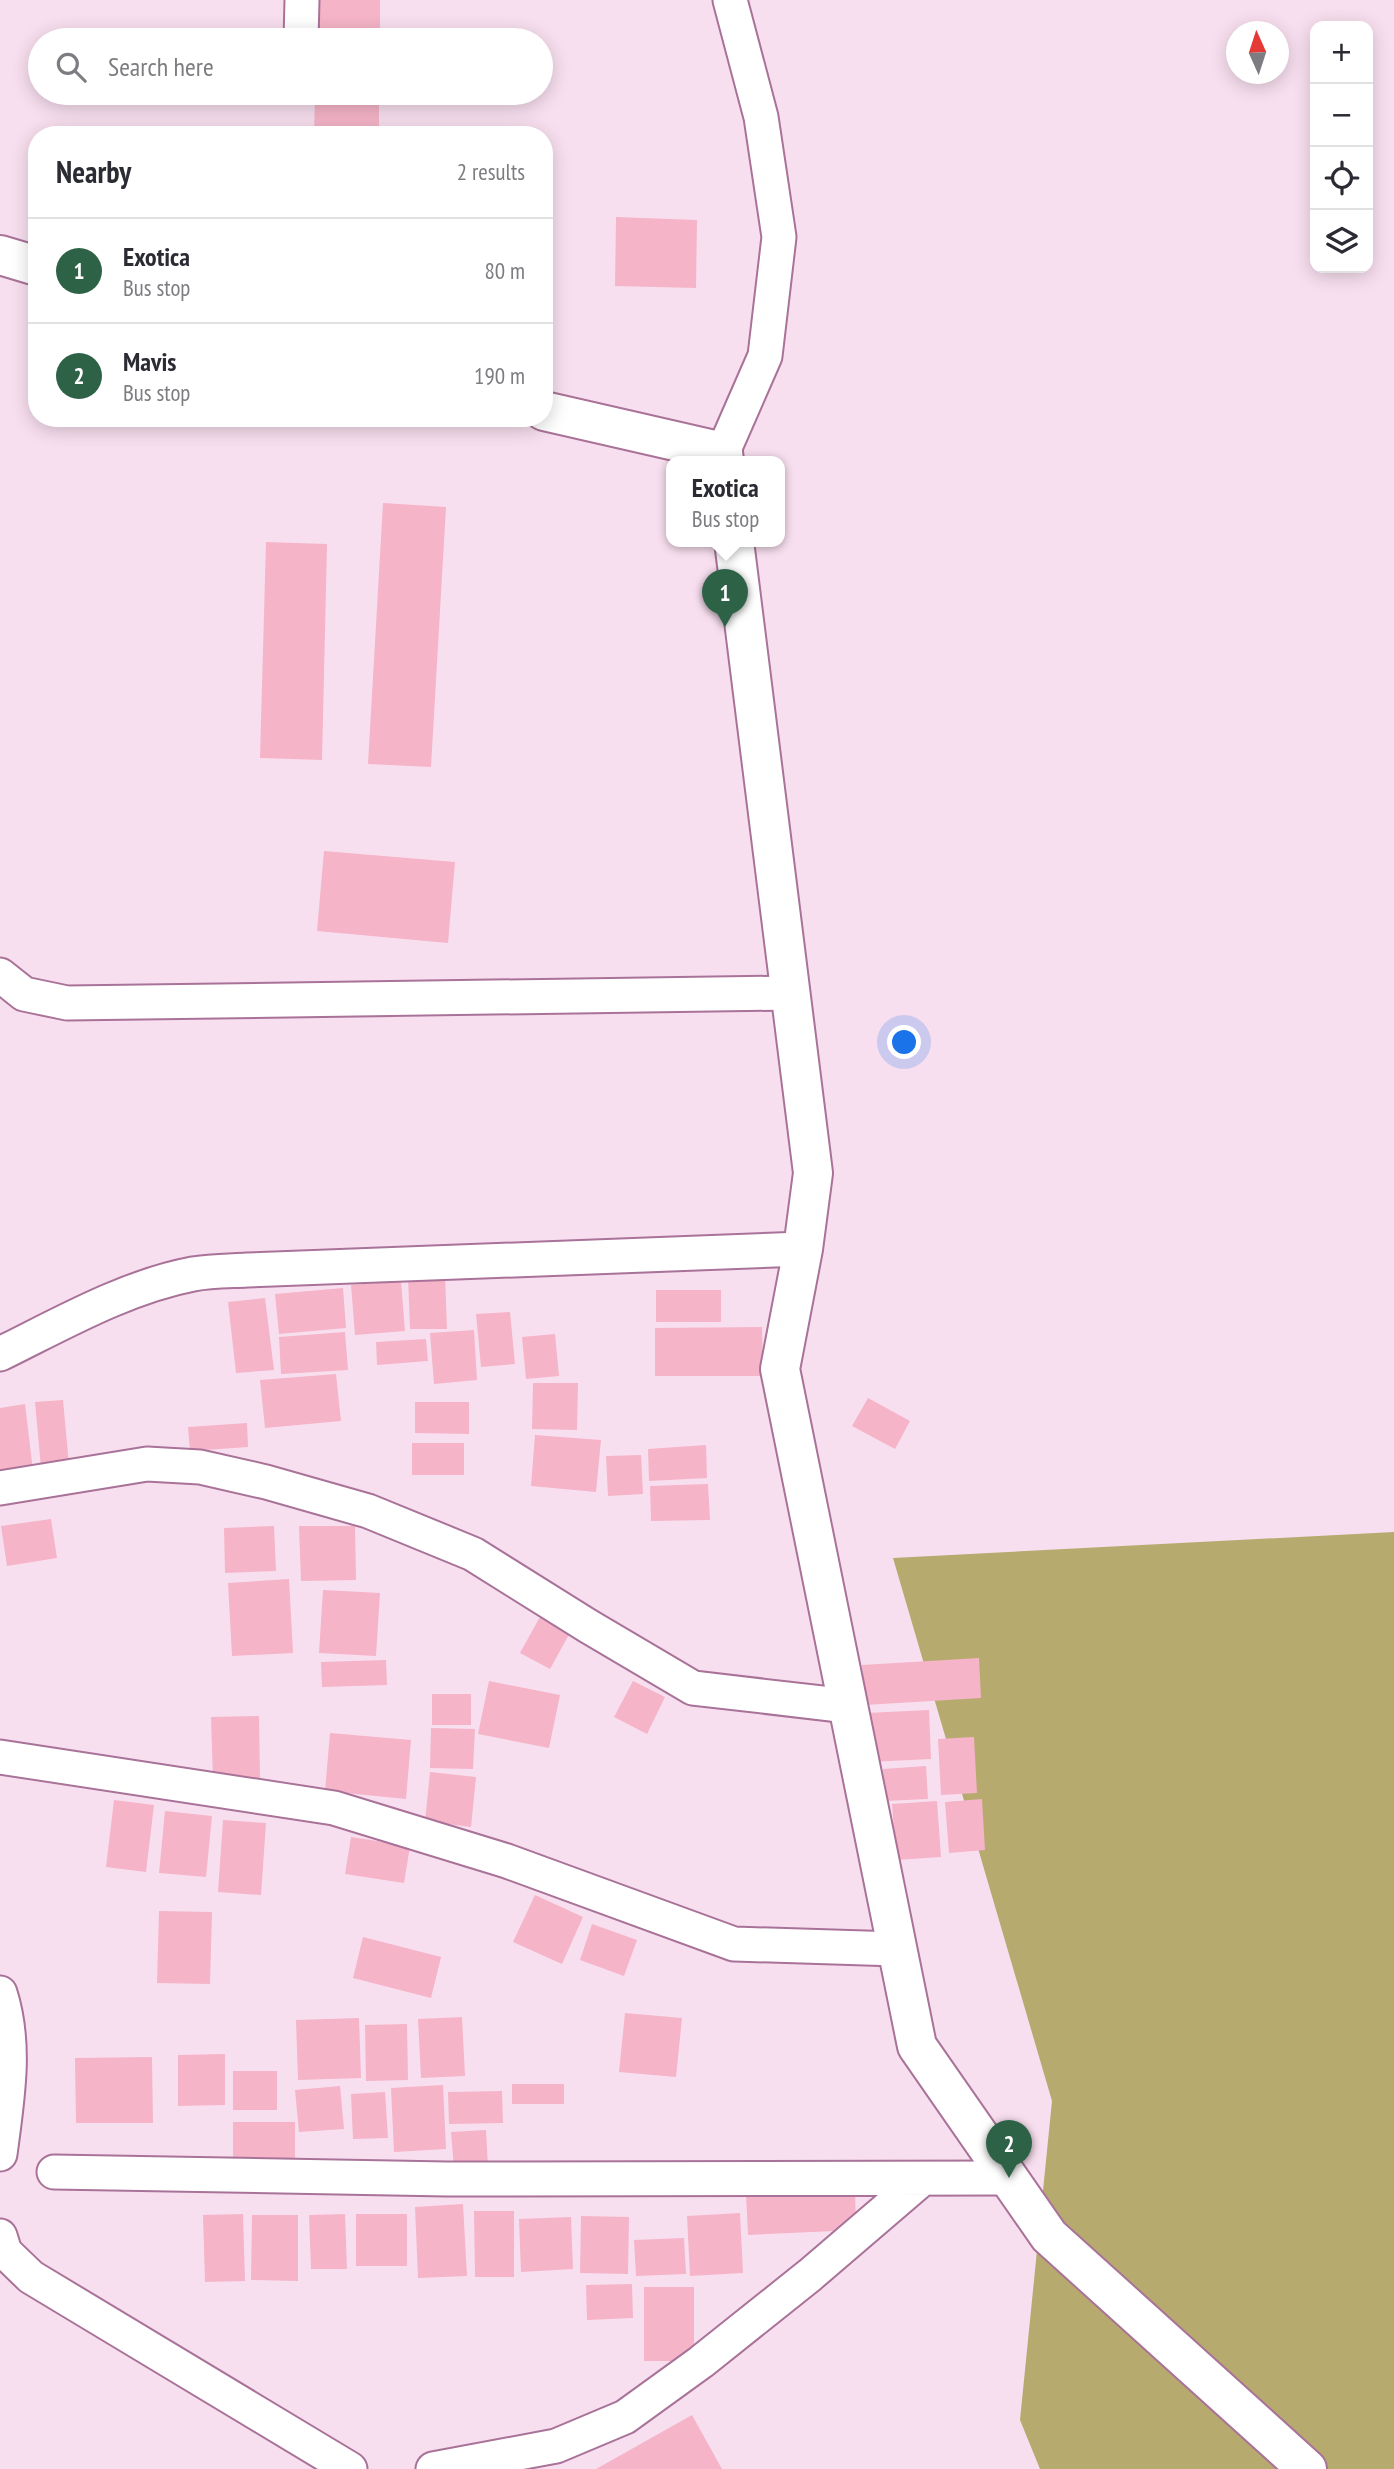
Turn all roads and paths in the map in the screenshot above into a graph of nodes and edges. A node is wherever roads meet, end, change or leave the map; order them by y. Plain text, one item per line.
1 (302, 0) edge
2 (730, 0) edge
3 (302, 28) edge
4 (0, 255) edge
5 (28, 263) edge
6 (553, 413) edge
7 (719, 456) edge
8 (723, 456) edge
9 (735, 547) edge
10 (0, 975) edge
11 (790, 993) junction
12 (803, 1249) junction
13 (0, 1354) edge
14 (0, 1488) edge
15 (848, 1706) junction
16 (0, 1732) edge
17 (14, 1759) edge
18 (897, 1949) junction
19 (0, 1993) edge
20 (0, 2154) edge
21 (54, 2172) dead end
22 (1009, 2178) junction
23 (922, 2179) junction
24 (0, 2236) edge
25 (351, 2469) edge
26 (433, 2469) edge
27 (1307, 2469) edge

1 - 3 street
2 - 8 street
4 - 5 street
6 - 7 street
9 - 11 street
10 - 11 street
11 - 12 street
12 - 13 street
12 - 15 street
14 - 15 street
15 - 18 street
16 - 17 street
17 - 18 street
18 - 22 street
19 - 20 street
21 - 23 street
22 - 23 street
22 - 27 street
23 - 26 street
24 - 25 street

